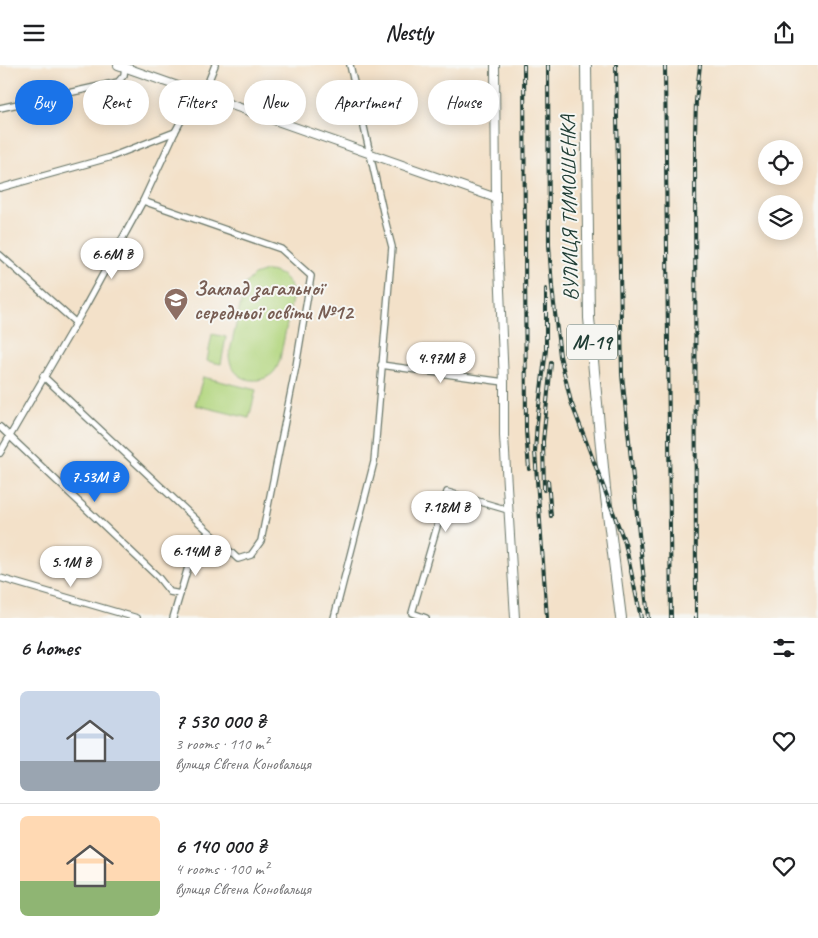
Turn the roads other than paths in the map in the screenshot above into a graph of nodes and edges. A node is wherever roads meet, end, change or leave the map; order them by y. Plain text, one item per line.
1 (214, 65) edge
2 (350, 65) edge
3 (495, 65) edge
4 (586, 65) edge
5 (122, 66) edge
6 (160, 80) edge
7 (206, 80) edge
8 (234, 106) edge
9 (0, 108) edge
10 (179, 125) edge
11 (174, 132) junction
12 (371, 154) junction
13 (0, 188) edge
14 (496, 198) junction
15 (143, 201) junction
16 (0, 255) edge
17 (76, 323) junction
18 (382, 365) junction
19 (44, 376) junction
20 (504, 382) junction
21 (0, 427) edge
22 (9, 436) junction
23 (0, 453) edge
24 (508, 510) junction
25 (209, 532) junction
26 (0, 578) edge
27 (180, 594) junction
28 (137, 618) edge
29 (173, 618) edge
30 (334, 618) edge
31 (426, 618) edge
32 (515, 618) edge
33 (621, 618) edge

1 - 7 street
2 - 12 street
3 - 14 street
4 - 33 highway, ВУЛИЦЯ ТИМОШЕНКА / М-19
5 - 6 street
5 - 9 street
8 - 12 street
10 - 11 street
11 - 13 street
11 - 15 street
12 - 14 street
12 - 18 street
14 - 20 street
15 - 17 street
15 - 25 street
16 - 17 street
17 - 19 street
18 - 20 street
18 - 30 street
19 - 22 street
19 - 25 street
20 - 24 street
21 - 22 street
22 - 23 street
22 - 27 street
24 - 31 street
24 - 32 street
25 - 27 street
26 - 28 street
27 - 29 street

